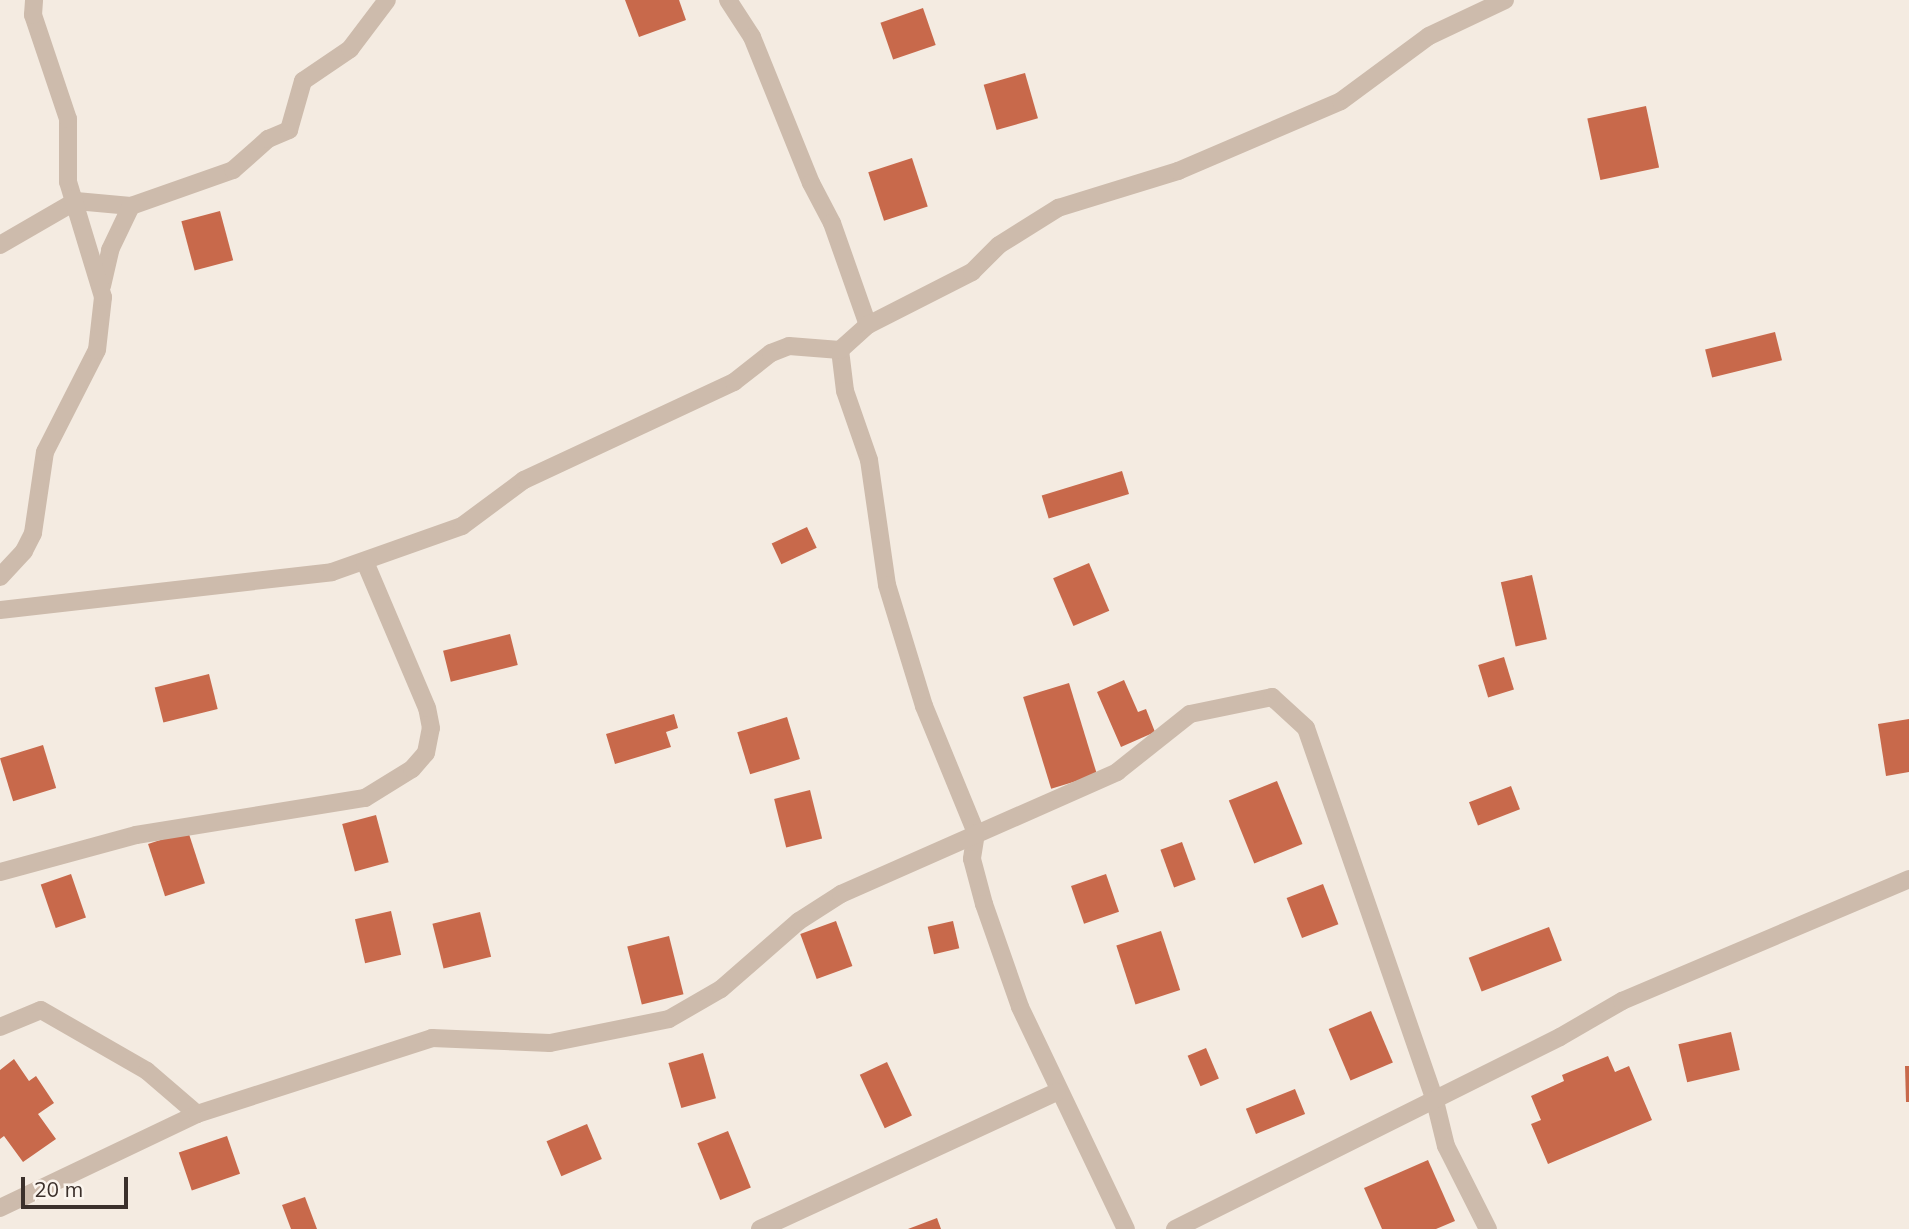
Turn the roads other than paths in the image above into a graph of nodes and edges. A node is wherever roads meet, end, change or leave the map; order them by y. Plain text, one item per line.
1 (34, 0) edge
2 (387, 0) edge
3 (729, 0) edge
4 (1505, 0) edge
5 (76, 201) junction
6 (131, 206) junction
7 (0, 245) edge
8 (102, 286) junction
9 (868, 325) junction
10 (840, 350) junction
11 (365, 562) junction
12 (0, 577) edge
13 (0, 610) edge
14 (976, 833) junction
15 (0, 872) edge
16 (1909, 879) edge
17 (0, 1027) edge
18 (1057, 1092) junction
19 (1435, 1101) junction
20 (197, 1114) junction
21 (0, 1208) edge
22 (760, 1229) edge
23 (1126, 1229) edge
24 (1175, 1229) edge
25 (1488, 1229) edge

1 - 5 street
2 - 6 street
3 - 9 street
4 - 9 street
5 - 6 street
5 - 7 street
5 - 8 street
6 - 8 street
8 - 12 street
9 - 10 street
10 - 11 street
10 - 14 street
11 - 13 street
11 - 15 street
14 - 18 street
14 - 19 street
14 - 20 street
16 - 19 street
17 - 20 street
18 - 22 street
18 - 23 street
19 - 24 street
19 - 25 street
20 - 21 street

